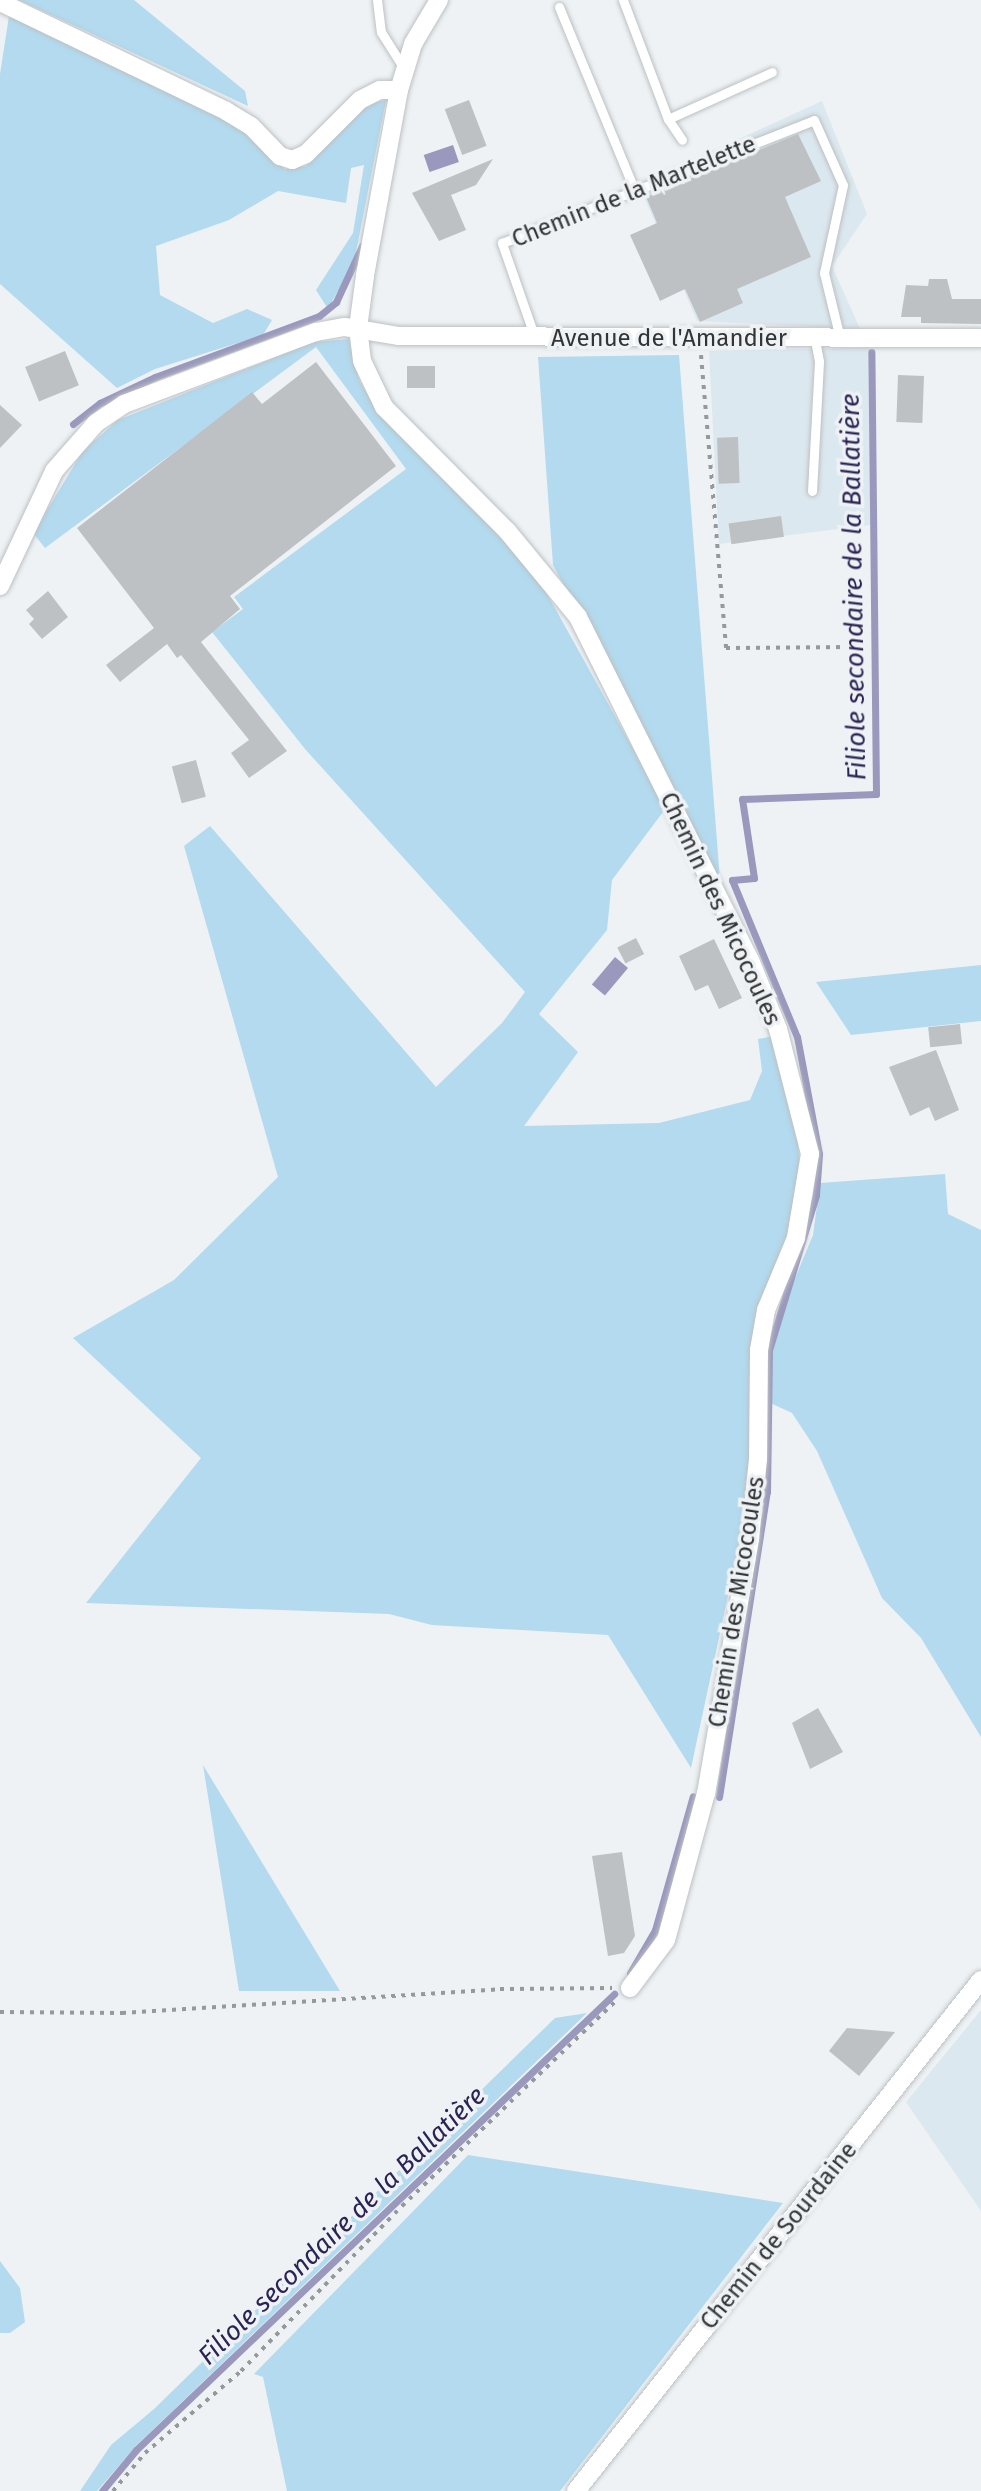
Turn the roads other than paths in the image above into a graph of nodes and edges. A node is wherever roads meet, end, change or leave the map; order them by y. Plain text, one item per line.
1 (377, 0) edge
2 (439, 0) edge
3 (623, 0) edge
4 (0, 2) edge
5 (559, 7) dead end
6 (405, 70) junction
7 (772, 72) dead end
8 (399, 90) junction
9 (668, 119) junction
10 (682, 140) dead end
11 (635, 191) junction
12 (358, 328) junction
13 (535, 338) junction
14 (981, 338) edge
15 (815, 340) junction
16 (841, 341) junction
17 (812, 491) dead end
18 (0, 586) edge
19 (981, 1980) edge
20 (630, 1988) road end
21 (576, 2491) edge

1 - 6 lane
2 - 6 street, Chemin des Micocoules
3 - 9 lane
4 - 8 street
5 - 11 lane
6 - 8 street, Chemin des Micocoules
7 - 9 lane
8 - 12 street, Chemin des Micocoules
9 - 10 lane
11 - 13 lane, Chemin de la Martelette
11 - 16 lane, Chemin de la Martelette
12 - 13 street, Avenue de l'Amandier
12 - 18 street
12 - 20 street, Chemin des Micocoules
13 - 15 street, Avenue de l'Amandier
14 - 16 street, Avenue de l'Amandier
15 - 16 street, Avenue de l'Amandier
15 - 17 lane
19 - 21 street, Chemin de Sourdaine

